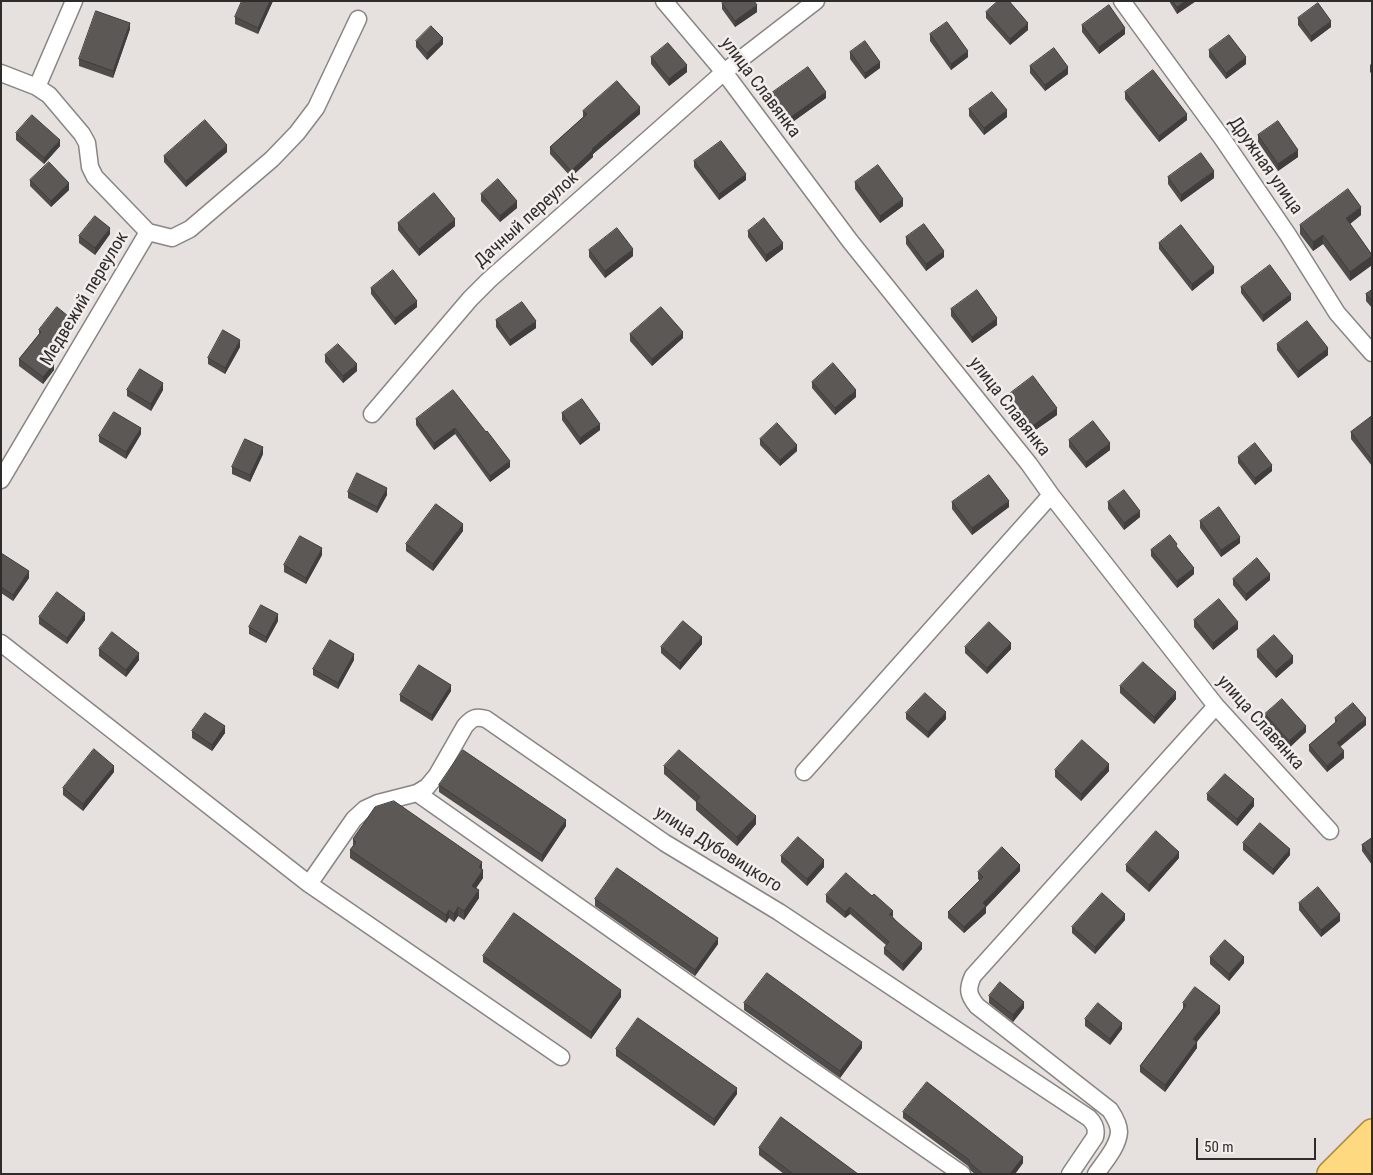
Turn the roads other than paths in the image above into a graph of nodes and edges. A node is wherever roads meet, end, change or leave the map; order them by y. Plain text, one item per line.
1 (74, 1) edge
2 (664, 1) edge
3 (816, 1) edge
4 (1122, 1) edge
5 (358, 18) dead end
6 (724, 72) junction
7 (1, 73) edge
8 (37, 86) junction
9 (148, 232) junction
10 (1372, 354) edge
11 (372, 414) dead end
12 (1, 480) edge
13 (1051, 496) junction
14 (1, 642) edge
15 (1216, 706) junction
16 (804, 772) dead end
17 (417, 793) junction
18 (1330, 831) dead end
19 (309, 884) junction
20 (561, 1057) dead end
21 (1372, 1132) edge
22 (1372, 1163) edge
23 (962, 1174) edge
24 (1070, 1174) edge
25 (1096, 1174) edge
26 (1330, 1174) edge
27 (1361, 1174) edge

1 - 8 street
2 - 6 street, улица Славянка
3 - 6 street, Дачный переулок
4 - 10 street, Дружная улица
5 - 9 street, Медвежий переулок
6 - 11 street, Дачный переулок
6 - 13 street, улица Славянка
7 - 8 street
8 - 9 street
9 - 12 street, Медвежий переулок
13 - 15 street, улица Славянка
13 - 16 street
14 - 19 street
15 - 18 street, улица Славянка
15 - 25 street
17 - 19 street, улица Дубовицкого
17 - 23 street
17 - 24 street, улица Дубовицкого
19 - 20 street
21 - 26 main road
22 - 27 main road

